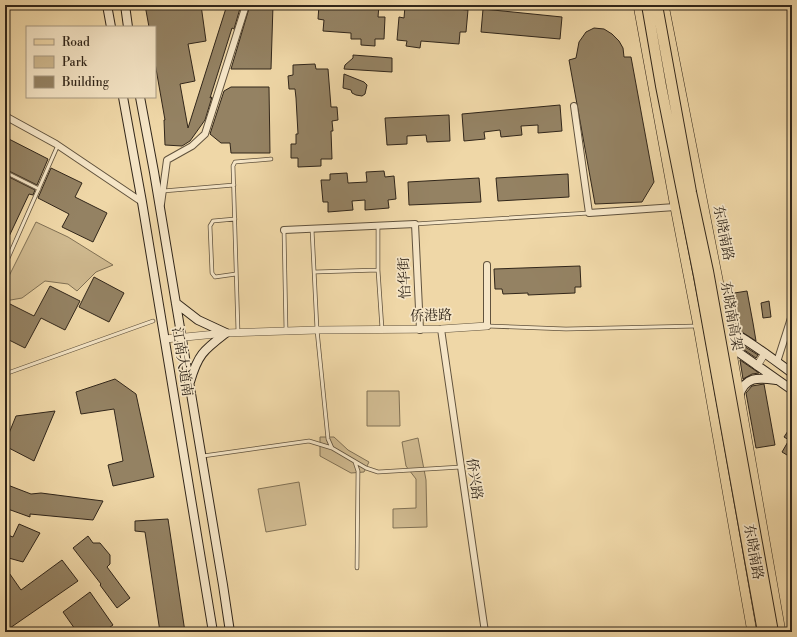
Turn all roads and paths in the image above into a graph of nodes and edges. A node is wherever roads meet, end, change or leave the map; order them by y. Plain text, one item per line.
1 (107, 5) edge
2 (125, 5) edge
3 (246, 5) edge
4 (638, 5) edge
5 (647, 5) edge
6 (657, 5) edge
7 (664, 5) edge
8 (111, 26) edge
9 (128, 26) edge
10 (123, 98) edge
11 (140, 98) edge
12 (574, 106) dead end
13 (5, 116) edge
14 (58, 145) junction
15 (271, 159) dead end
16 (5, 172) edge
17 (234, 185) junction
18 (39, 189) junction
19 (163, 191) junction
20 (142, 202) junction
21 (675, 207) junction
22 (160, 210) junction
23 (589, 213) junction
24 (235, 219) junction
25 (415, 224) junction
26 (378, 227) junction
27 (312, 229) junction
28 (284, 230) joint
29 (5, 265) edge
30 (487, 265) dead end
31 (378, 270) junction
32 (315, 272) junction
33 (236, 274) junction
34 (176, 303) junction
35 (792, 315) edge
36 (153, 321) dead end
37 (486, 326) junction
38 (698, 326) junction
39 (441, 329) junction
40 (318, 330) junction
41 (382, 330) junction
42 (420, 330) junction
43 (728, 330) junction
44 (286, 331) junction
45 (238, 332) junction
46 (226, 333) junction
47 (181, 337) junction
48 (165, 338) junction
49 (731, 347) junction
50 (765, 353) junction
51 (777, 362) junction
52 (758, 366) junction
53 (792, 373) edge
54 (5, 374) edge
55 (778, 381) junction
56 (189, 384) junction
57 (792, 390) edge
58 (740, 396) junction
59 (742, 412) junction
60 (714, 415) junction
61 (332, 448) junction
62 (201, 456) junction
63 (355, 462) junction
64 (461, 467) junction
65 (357, 568) dead end
66 (213, 632) edge
67 (230, 632) edge
68 (484, 632) edge
69 (752, 632) edge
70 (763, 632) edge
71 (773, 632) edge
72 (781, 632) edge

1 - 8 main road
2 - 9 main road
3 - 19 street
4 - 21 main road, 东晓南路
5 - 70 highway, 东晓南高架, bridge
6 - 71 highway, 东晓南高架, bridge
7 - 43 main road, 东晓南路
10 - 20 main road, 江南大道南
11 - 22 main road, 江南大道南
12 - 23 street
13 - 14 street
14 - 18 lane
14 - 20 street
15 - 17 lane
16 - 18 lane
17 - 19 lane
17 - 24 lane
18 - 29 lane
19 - 22 street
20 - 48 main road, 江南大道南
21 - 23 street
21 - 38 main road, 东晓南路
22 - 34 main road, 江南大道南
23 - 25 lane
24 - 33 lane
24 - 33 lane
25 - 26 street
25 - 42 street, 怡华街
26 - 27 street
26 - 31 lane
27 - 28 street
27 - 32 lane
28 - 44 lane
30 - 37 street
31 - 32 lane
31 - 41 lane
32 - 40 lane
33 - 45 lane
34 - 46 main road
34 - 47 main road, 江南大道南
35 - 51 street
36 - 54 lane
37 - 38 lane, 侨港路
37 - 39 street, 侨港路
38 - 43 main road
38 - 49 main road
38 - 60 main road, 东晓南路
39 - 42 street, 侨港路
39 - 64 street, 侨兴路
40 - 41 street, 侨港路
40 - 44 street, 侨港路
40 - 61 lane
41 - 42 street, 侨港路
43 - 49 main road, 东晓南路
43 - 50 main road
44 - 45 street, 侨港路
45 - 46 street, 侨港路
46 - 47 street, 侨港路
46 - 56 main road
47 - 48 street, 侨港路
47 - 56 main road, 江南大道南
48 - 66 main road, 江南大道南
49 - 52 main road
49 - 58 main road, 东晓南路
50 - 51 main road
50 - 52 street
51 - 53 main road
52 - 55 main road
55 - 57 main road
55 - 58 main road
56 - 62 main road, 江南大道南
58 - 59 main road, 东晓南路
59 - 60 main road
59 - 72 main road, 东晓南路
60 - 69 main road, 东晓南路
61 - 62 lane
61 - 63 lane
62 - 67 main road, 江南大道南
63 - 64 lane
63 - 65 lane
64 - 68 street, 侨兴路

